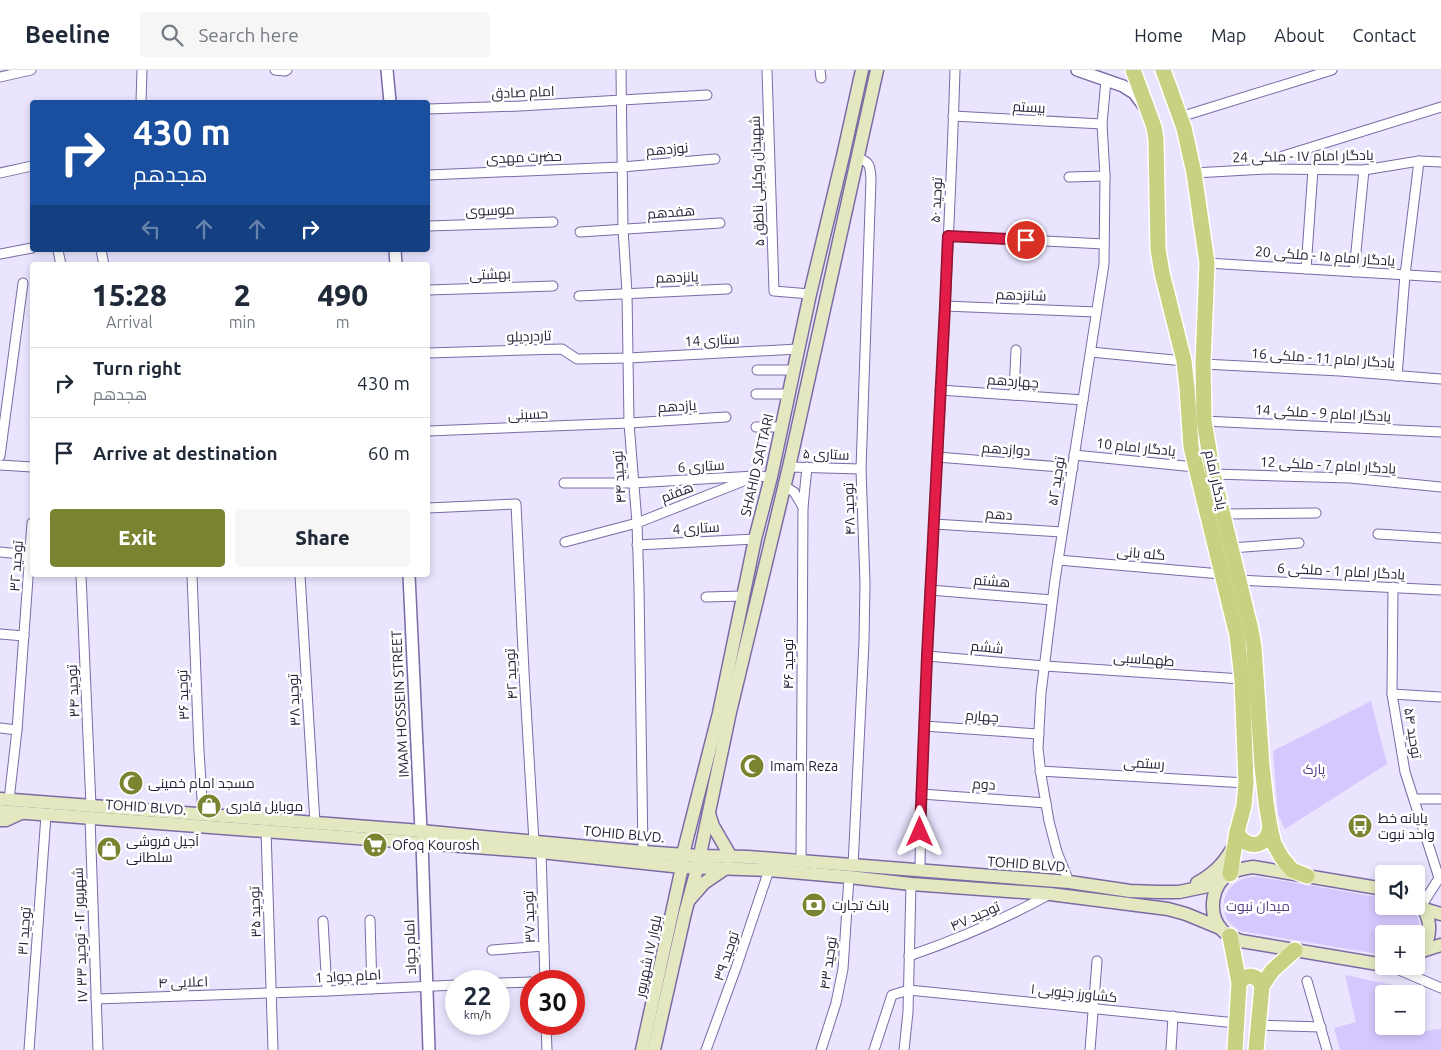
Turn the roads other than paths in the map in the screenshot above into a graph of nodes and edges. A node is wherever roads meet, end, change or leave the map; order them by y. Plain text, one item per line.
1 (31, 70) edge
2 (142, 70) edge
3 (275, 70) edge
4 (287, 70) edge
5 (387, 70) edge
6 (620, 70) edge
7 (767, 70) edge
8 (862, 70) edge
9 (877, 70) edge
10 (955, 70) edge
11 (1077, 70) edge
12 (1133, 70) edge
13 (1163, 70) edge
14 (1332, 70) edge
15 (0, 77) edge
16 (1106, 80) junction
17 (707, 95) dead end
18 (141, 100) edge
19 (390, 100) edge
20 (620, 100) junction
21 (1441, 107) edge
22 (430, 109) edge
23 (1149, 113) junction
24 (953, 116) junction
25 (1180, 117) junction
26 (1102, 124) junction
27 (843, 156) junction
28 (858, 158) junction
29 (715, 159) dead end
30 (1419, 161) junction
31 (1441, 162) edge
32 (30, 166) edge
33 (622, 167) junction
34 (1266, 169) junction
35 (1312, 169) junction
36 (1364, 170) junction
37 (0, 173) edge
38 (1194, 173) junction
39 (430, 175) edge
40 (1105, 176) junction
41 (1069, 177) dead end
42 (552, 222) dead end
43 (720, 223) dead end
44 (430, 226) edge
45 (623, 229) junction
46 (580, 232) dead end
47 (948, 236) junction
48 (1104, 244) junction
49 (30, 248) edge
50 (0, 254) edge
51 (1207, 263) junction
52 (1306, 269) junction
53 (1354, 272) junction
54 (1405, 275) junction
55 (1441, 277) edge
56 (23, 283) dead end
57 (553, 286) dead end
58 (727, 289) dead end
59 (430, 290) edge
60 (627, 293) junction
61 (810, 294) junction
62 (579, 296) dead end
63 (945, 306) junction
64 (1096, 312) junction
65 (798, 349) junction
66 (1016, 350) dead end
67 (1091, 352) junction
68 (430, 353) edge
69 (628, 358) junction
70 (1184, 361) junction
71 (1203, 364) junction
72 (757, 370) dead end
73 (794, 370) junction
74 (1396, 376) junction
75 (1441, 379) edge
76 (940, 390) junction
77 (756, 394) dead end
78 (789, 394) junction
79 (1014, 395) junction
80 (1083, 400) junction
81 (726, 417) dead end
82 (1204, 420) junction
83 (629, 423) junction
84 (756, 427) dead end
85 (782, 428) junction
86 (430, 431) edge
87 (1441, 432) edge
88 (1074, 455) junction
89 (0, 456) edge
90 (937, 458) junction
91 (0, 465) edge
92 (30, 467) edge
93 (789, 467) junction
94 (807, 467) junction
95 (1195, 467) junction
96 (1072, 468) junction
97 (861, 469) junction
98 (1213, 474) junction
99 (756, 476) junction
100 (771, 476) junction
101 (564, 483) dead end
102 (633, 483) junction
103 (784, 486) junction
104 (1441, 487) edge
105 (803, 507) junction
106 (430, 508) edge
107 (1316, 513) dead end
108 (1223, 514) junction
109 (637, 523) junction
110 (934, 524) junction
111 (1062, 532) junction
112 (1378, 534) dead end
113 (1441, 538) edge
114 (755, 539) junction
115 (565, 542) dead end
116 (1299, 543) dead end
117 (637, 545) junction
118 (1231, 548) junction
119 (0, 552) edge
120 (30, 555) joint
121 (1058, 560) junction
122 (1221, 574) junction
123 (81, 577) edge
124 (192, 577) edge
125 (300, 577) edge
126 (409, 577) edge
127 (1239, 580) junction
128 (1393, 587) junction
129 (930, 590) junction
130 (1441, 590) edge
131 (743, 596) junction
132 (706, 597) dead end
133 (1052, 600) junction
134 (0, 634) edge
135 (24, 636) junction
136 (927, 656) junction
137 (1044, 666) junction
138 (1242, 679) junction
139 (1392, 694) junction
140 (1441, 697) edge
141 (924, 726) junction
142 (0, 728) edge
143 (17, 730) junction
144 (1039, 734) junction
145 (1040, 771) junction
146 (1246, 783) junction
147 (921, 794) junction
148 (10, 799) edge
149 (1415, 799) junction
150 (1441, 799) edge
151 (1046, 803) junction
152 (0, 811) edge
153 (91, 812) junction
154 (708, 814) junction
155 (46, 815) junction
156 (203, 815) junction
157 (0, 820) edge
158 (315, 823) junction
159 (691, 827) junction
160 (1270, 827) junction
161 (266, 830) junction
162 (421, 837) junction
163 (1236, 839) junction
164 (538, 847) junction
165 (643, 852) junction
166 (683, 854) junction
167 (657, 858) junction
168 (801, 861) junction
169 (699, 862) junction
170 (729, 862) junction
171 (682, 867) junction
172 (769, 870) junction
173 (851, 871) junction
174 (920, 871) junction
175 (1307, 876) junction
176 (1440, 876) edge
177 (1226, 877) junction
178 (1070, 882) junction
179 (911, 884) junction
180 (1375, 887) edge
181 (676, 892) junction
182 (1158, 892) junction
183 (1050, 894) junction
184 (1425, 898) edge
185 (1425, 906) edge
186 (681, 909) junction
187 (1425, 911) edge
188 (1441, 914) edge
189 (370, 920) dead end
190 (323, 921) dead end
191 (1225, 932) junction
192 (1425, 945) edge
193 (1441, 945) edge
194 (544, 946) junction
195 (492, 950) dead end
196 (1295, 950) junction
197 (1425, 952) edge
198 (909, 956) junction
199 (1098, 961) dead end
200 (1375, 963) edge
201 (545, 970) edge
202 (1412, 975) edge
203 (1307, 981) dead end
204 (1238, 983) junction
205 (445, 985) edge
206 (426, 986) junction
207 (1262, 986) junction
208 (1441, 988) edge
209 (372, 989) junction
210 (909, 990) junction
211 (327, 991) junction
212 (271, 993) junction
213 (96, 999) junction
214 (1094, 1008) junction
215 (1173, 1016) junction
216 (1236, 1022) junction
217 (1257, 1025) junction
218 (1321, 1027) junction
219 (547, 1035) edge
220 (29, 1050) edge
221 (98, 1050) edge
222 (273, 1050) edge
223 (429, 1050) edge
224 (548, 1050) edge
225 (642, 1050) edge
226 (654, 1050) edge
227 (706, 1050) edge
228 (821, 1050) edge
229 (874, 1050) edge
230 (904, 1050) edge
231 (1090, 1050) edge
232 (1171, 1050) edge
233 (1235, 1050) edge
234 (1256, 1050) edge
235 (1327, 1050) edge

1 - 15 street
2 - 18 street
3 - 4 street
5 - 19 street
6 - 20 street, توحید ۴۴
7 - 61 street, شهیدان وکیلی ناطق ۵
8 - 27 main road, SHAHID SATTARI
9 - 28 main road
10 - 24 street, توحید ۵۰
11 - 16 street
12 - 23 main road, یادگار امام
13 - 25 main road, یادگار امام
14 - 25 street
16 - 23 street
16 - 26 street, توحید ۵۲
17 - 20 street, امام صادق
20 - 22 street, امام صادق
20 - 33 street, توحید ۴۴
21 - 34 street
23 - 70 main road, یادگار امام
24 - 26 street, بیستم
24 - 47 street, توحید ۵۰
25 - 38 main road, یادگار امام
26 - 40 street, توحید ۵۲
27 - 28 main road
27 - 61 main road, SHAHID SATTARI
28 - 93 main road
28 - 97 street, توحید ۴۸
29 - 33 street, نوزدهم
30 - 31 street, یادگار امام ۱۷ - ملکی 24
30 - 36 street, یادگار امام ۱۷ - ملکی 24
30 - 54 street
32 - 37 street
33 - 39 street, حضرت مهدی
33 - 45 street, توحید ۴۴
34 - 35 street, یادگار امام ۱۷ - ملکی 24
34 - 38 street, یادگار امام ۱۷ - ملکی 24
35 - 36 street, یادگار امام ۱۷ - ملکی 24
35 - 52 street
36 - 53 street
38 - 51 main road, یادگار امام
40 - 41 street
40 - 48 street, توحید ۵۲
42 - 44 street, موسوی
43 - 45 street, هفدهم
45 - 46 street, هفدهم
45 - 60 street, توحید ۴۴
47 - 48 street
47 - 63 street, توحید ۵۰
48 - 64 street, توحید ۵۲
49 - 50 street
51 - 52 street, یادگار امام ۱۵ - ملکی 20
51 - 71 main road, یادگار امام
52 - 53 street, یادگار امام ۱۵ - ملکی 20
53 - 54 street, یادگار امام ۱۵ - ملکی 20
54 - 55 street, یادگار امام ۱۵ - ملکی 20
54 - 74 street
56 - 89 street
57 - 59 street, بهشتی
58 - 60 street, پانزدهم
60 - 62 street
60 - 69 street, توحید ۴۴
61 - 65 main road, SHAHID SATTARI
63 - 64 street, شانزدهم
63 - 76 street, توحید ۵۰
64 - 67 street, توحید ۵۲
65 - 69 street, ستاری 14
65 - 73 main road, SHAHID SATTARI
66 - 79 street
67 - 70 street
67 - 80 street, توحید ۵۲
68 - 69 street, تاردردیلو
69 - 83 street, توحید ۴۴
70 - 95 main road, یادگار امام
71 - 74 street, یادگار امام 11 - ملکی 16
71 - 82 main road, یادگار امام
72 - 73 street
73 - 78 main road, SHAHID SATTARI
74 - 75 street, یادگار امام 11 - ملکی 16
76 - 79 street, چهاردهم
76 - 90 street, توحید ۵۰
77 - 78 street
78 - 85 main road, SHAHID SATTARI
79 - 80 street, چهاردهم
80 - 88 street, توحید ۵۲
81 - 83 street, یازدهم
82 - 87 street, یادگار امام 9 - ملکی 14
82 - 98 main road, یادگار امام
83 - 86 street, حسینی
83 - 102 street, توحید ۴۴
84 - 85 street
85 - 100 main road, SHAHID SATTARI
88 - 95 street, یادگار امام 10
88 - 96 street, توحید ۵۲
90 - 96 street, دوازدهم
90 - 110 street, توحید ۵۰
91 - 92 street
93 - 94 street, ستاری ۵
93 - 103 main road
94 - 97 street, ستاری ۵
94 - 105 street, توحید ۴۶
95 - 122 main road, یادگار امام
96 - 111 street, توحید ۵۲
97 - 173 street, توحید ۴۸
98 - 104 street, یادگار امام 7 - ملکی 12
98 - 108 main road, یادگار امام
99 - 100 street, ستاری 6
99 - 102 street, ستاری 6
99 - 109 street, هفتم
100 - 114 main road, SHAHID SATTARI
101 - 102 street
102 - 109 street, توحید ۴۴
103 - 105 street
103 - 154 main road
105 - 168 street, توحید ۴۶
106 - 164 street, توحید ۴۲
107 - 108 street
108 - 118 main road, یادگار امام
109 - 115 street
109 - 117 street, توحید ۴۴
110 - 111 street, دهم
110 - 129 street, توحید ۵۰
111 - 121 street, توحید ۵۲
112 - 113 street
114 - 117 street, ستاری 4
114 - 131 main road, SHAHID SATTARI
116 - 118 street
117 - 165 street, توحید ۴۴
118 - 127 main road, یادگار امام
119 - 120 street
120 - 135 street, توحید ۳۲
121 - 122 street, گله بانی
121 - 133 street, توحید ۵۲
122 - 138 main road, یادگار امام
123 - 153 street, توحید ۳۴
124 - 156 street, توحید ۳۶
125 - 158 street, توحید ۳۸
126 - 162 street, IMAM HOSSEIN STREET
127 - 128 street, یادگار امام 1 - ملکی 6
127 - 160 main road, یادگار امام
128 - 130 street, یادگار امام 1 - ملکی 6
128 - 139 street, توحید ۵۴
129 - 133 street, هشتم
129 - 136 street, توحید ۵۰
131 - 132 street
131 - 159 main road, SHAHID SATTARI
133 - 137 street, توحید ۵۲
134 - 135 street
135 - 143 street, توحید ۳۲
136 - 137 street, ششم
136 - 141 street, توحید ۵۰
137 - 138 street, طهماسبی
137 - 144 street, توحید ۵۲
138 - 146 main road, یادگار امام
139 - 140 street
139 - 149 street, توحید ۵۴
141 - 144 street, چهارم
141 - 147 street, توحید ۵۰
142 - 143 street
143 - 148 street, توحید ۳۲
144 - 145 street, توحید ۵۲
145 - 146 street, رستمی
145 - 151 street, توحید ۵۲
146 - 163 main road, یادگار امام
147 - 151 street, دوم
147 - 174 street, توحید ۵۰
148 - 152 main road
148 - 153 main road, TOHID BLVD.
148 - 155 main road, TOHID BLVD.
148 - 157 main road
149 - 150 street
149 - 176 street, توحید ۵۴
151 - 178 street, توحید ۵۲
153 - 155 main road, TOHID BLVD.
153 - 156 main road, TOHID BLVD.
153 - 161 main road, TOHID BLVD.
153 - 213 street, ۱۷ شهریور ۱۲ - توحید ۳۳
154 - 169 main road
154 - 170 main road
155 - 220 street, توحید ۳۱
156 - 158 main road, TOHID BLVD.
158 - 162 main road, TOHID BLVD.
159 - 166 main road, SHAHID SATTARI
159 - 167 main road
160 - 163 main road
160 - 175 main road, یادگار امام
161 - 162 main road, TOHID BLVD.
161 - 212 street, توحید ۳۵
162 - 164 main road, TOHID BLVD.
162 - 206 street, امام جواد
163 - 177 main road, یادگار امام
163 - 182 main road
164 - 165 main road, TOHID BLVD.
164 - 167 main road, TOHID BLVD.
164 - 194 street, توحید ۳۷
165 - 167 main road, TOHID BLVD.
166 - 167 main road, TOHID BLVD.
166 - 169 main road, TOHID BLVD.
166 - 171 main road, SHAHID SATTARI
167 - 171 main road, TOHID BLVD.
167 - 181 main road
168 - 170 main road, TOHID BLVD.
168 - 173 main road, TOHID BLVD.
169 - 170 main road, TOHID BLVD.
169 - 171 main road, TOHID BLVD.
169 - 186 main road
170 - 172 main road, TOHID BLVD.
170 - 186 main road
171 - 181 main road, بلوار ۱۷ شهریور
172 - 173 main road, TOHID BLVD.
172 - 227 street, توحید ۳۹
173 - 174 main road, TOHID BLVD.
173 - 179 main road, TOHID BLVD.
173 - 228 street, توحید ۴۳
174 - 178 main road, TOHID BLVD.
175 - 177 main road, TOHID BLVD.
175 - 180 main road, TOHID BLVD.
176 - 184 street
177 - 182 main road, TOHID BLVD.
177 - 191 main road
178 - 182 main road, TOHID BLVD.
179 - 183 main road, TOHID BLVD.
179 - 198 street
181 - 186 main road, بلوار ۱۷ شهریور
183 - 191 main road, TOHID BLVD.
183 - 198 street, توحید ۴۷
185 - 188 main road
186 - 225 main road, بلوار ۱۷ شهریور
186 - 226 main road
187 - 192 main road
189 - 209 street
190 - 211 street
191 - 196 main road, TOHID BLVD.
191 - 204 main road
193 - 197 main road
194 - 195 street
194 - 201 street, توحید ۳۷
196 - 200 main road, TOHID BLVD.
196 - 207 main road
198 - 210 street
199 - 214 street
202 - 208 street
203 - 218 street
204 - 207 main road
204 - 216 main road
205 - 206 street, امام جواد 1
206 - 209 street, امام جواد 1
206 - 223 street, امام جواد
207 - 217 main road
209 - 211 street, امام جواد 1
210 - 214 street, کشاورز جنوبی ۱
210 - 229 street
210 - 230 street
211 - 212 street, امام جواد 1
212 - 213 street, اعلایی ۴
212 - 222 street, توحید ۳۵
213 - 221 street, ۱۷ شهریور ۱۲ - توحید ۳۳
214 - 215 street, کشاورز جنوبی ۱
214 - 231 street
215 - 216 street, کشاورز جنوبی ۱
215 - 232 street
216 - 233 main road
217 - 218 street
217 - 234 main road
218 - 235 street
219 - 224 street

